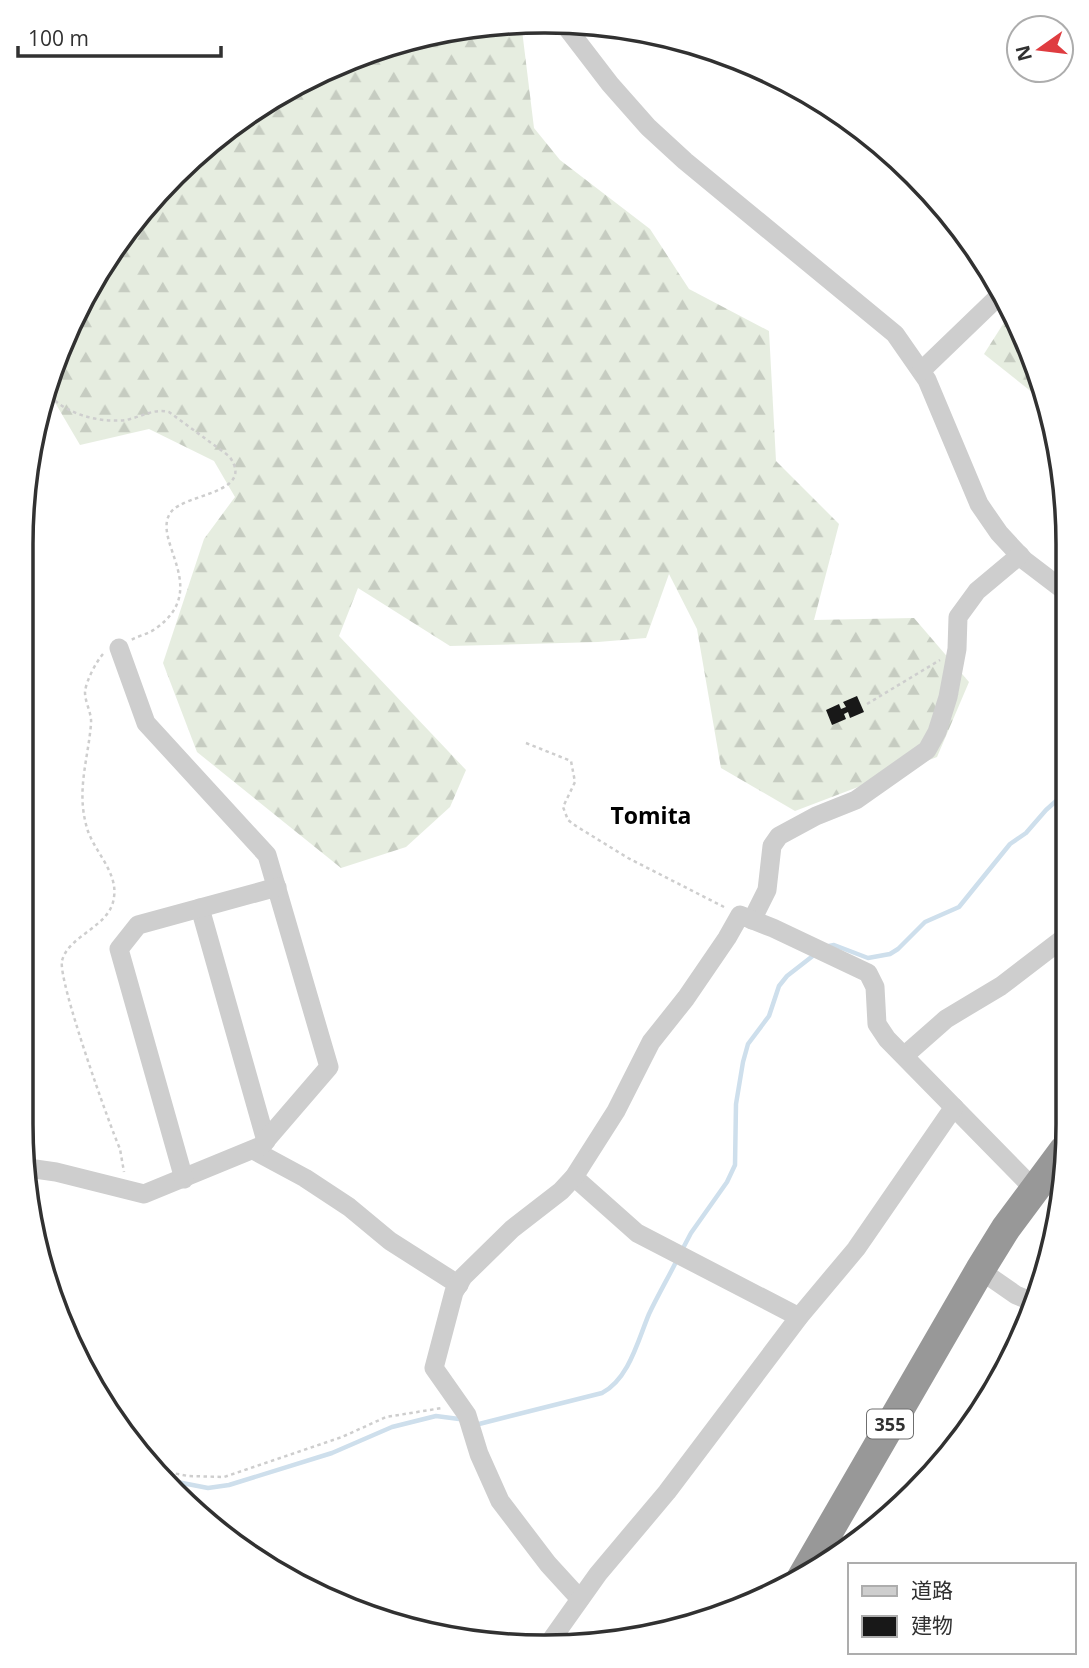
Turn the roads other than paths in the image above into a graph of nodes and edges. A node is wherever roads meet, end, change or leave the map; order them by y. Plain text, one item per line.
1 (572, 34) edge
2 (994, 301) edge
3 (921, 371) junction
4 (1020, 555) junction
5 (1056, 585) edge
6 (119, 648) road end
7 (277, 887) junction
8 (200, 908) junction
9 (746, 918) junction
10 (1056, 944) edge
11 (904, 1056) junction
12 (954, 1107) junction
13 (260, 1146) junction
14 (1054, 1163) edge
15 (35, 1169) edge
16 (574, 1177) junction
17 (184, 1179) junction
18 (1034, 1189) junction
19 (980, 1269) junction
20 (458, 1284) junction
21 (1025, 1299) edge
22 (799, 1317) junction
23 (813, 1558) edge
24 (580, 1599) junction
25 (558, 1635) edge

1 - 3 street
2 - 3 street
3 - 4 street
4 - 5 street
4 - 9 street
6 - 7 street
7 - 8 street
7 - 13 street
8 - 13 street
8 - 17 street
9 - 11 street
9 - 16 street
10 - 11 street
11 - 12 street
12 - 18 street
12 - 22 street
13 - 17 street
13 - 20 street
14 - 18 highway, 355
15 - 17 street
16 - 20 street
16 - 22 street
18 - 19 highway, 355
19 - 21 street
19 - 23 highway, 355
20 - 24 street
22 - 24 street
24 - 25 street

